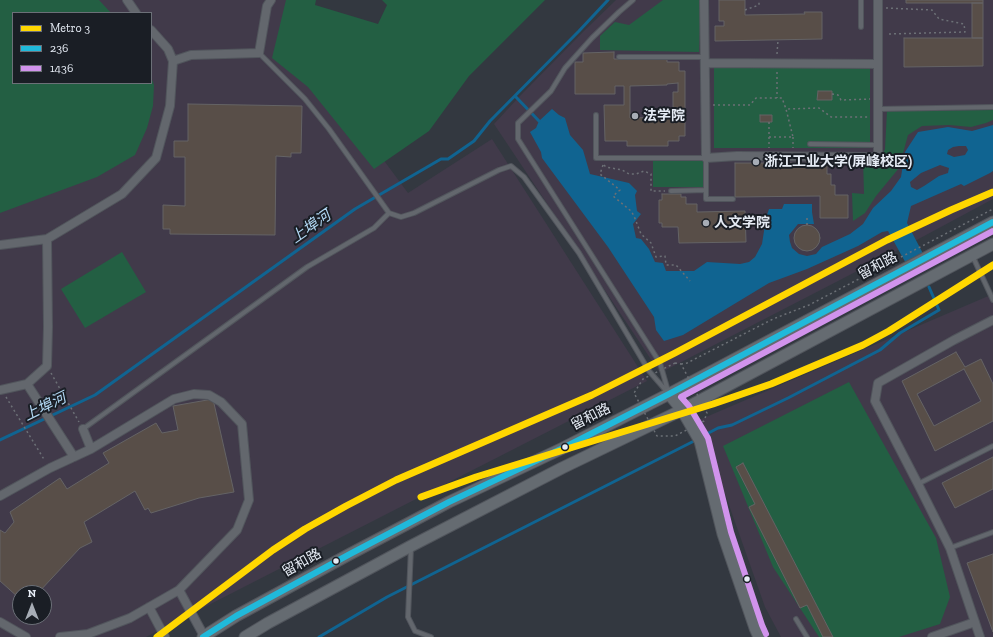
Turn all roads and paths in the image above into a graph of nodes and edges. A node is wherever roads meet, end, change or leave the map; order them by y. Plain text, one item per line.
1 (127, 0) edge
2 (271, 0) edge
3 (633, 0) edge
4 (704, 0) edge
5 (759, 0) edge
6 (861, 0) edge
7 (878, 4) edge
8 (745, 10) dead end
9 (135, 12) edge
10 (861, 27) dead end
11 (152, 31) edge
12 (878, 34) junction
13 (778, 40) dead end
14 (259, 53) junction
15 (619, 57) dead end
16 (173, 60) junction
17 (704, 60) junction
18 (777, 64) junction
19 (878, 64) junction
20 (832, 94) dead end
21 (777, 98) junction
22 (878, 99) junction
23 (705, 105) junction
24 (993, 107) edge
25 (786, 109) junction
26 (878, 113) junction
27 (596, 115) dead end
28 (769, 122) dead end
29 (810, 144) dead end
30 (878, 145) junction
31 (600, 158) junction
32 (706, 158) junction
33 (603, 164) junction
34 (671, 190) joint
35 (706, 190) junction
36 (733, 199) dead end
37 (993, 209) edge
38 (389, 212) junction
39 (808, 218) dead end
40 (993, 222) edge
41 (807, 225) dead end
42 (47, 239) junction
43 (993, 244) edge
44 (0, 246) edge
45 (972, 255) junction
46 (690, 281) dead end
47 (993, 300) edge
48 (993, 320) edge
49 (681, 364) dead end
50 (47, 366) junction
51 (27, 384) junction
52 (1, 390) edge
53 (669, 394) junction
54 (682, 410) junction
55 (83, 429) junction
56 (993, 446) edge
57 (91, 449) junction
58 (39, 452) dead end
59 (74, 457) junction
60 (918, 484) junction
61 (0, 496) edge
62 (993, 532) edge
63 (411, 546) junction
64 (950, 548) junction
65 (179, 590) junction
66 (149, 607) junction
67 (796, 619) dead end
68 (0, 622) edge
69 (975, 622) junction
70 (26, 637) edge
71 (60, 637) edge
72 (165, 637) edge
73 (204, 637) edge
74 (245, 637) edge
75 (431, 637) edge
76 (759, 637) edge
77 (807, 637) edge
78 (932, 637) edge
79 (980, 637) edge

1 - 9 street
2 - 14 street
3 - 53 lane
4 - 17 street
5 - 8 path
6 - 10 lane
7 - 12 street
7 - 12 path
11 - 16 street
12 - 19 street
13 - 18 path
14 - 16 street
14 - 38 lane
15 - 17 lane
16 - 42 street
17 - 18 street
17 - 23 street
18 - 19 street
18 - 21 path
19 - 22 street
20 - 22 path
21 - 23 path
21 - 25 path
22 - 26 street
23 - 32 street
24 - 26 lane
25 - 26 path
25 - 28 path
26 - 30 street
27 - 31 lane
29 - 30 lane
30 - 32 street
31 - 32 lane
31 - 33 path
32 - 35 lane
33 - 34 path
33 - 46 path
34 - 35 lane
35 - 36 lane
37 - 49 path
38 - 53 lane
38 - 55 lane
39 - 41 path
40 - 53 main road, 留和路
42 - 44 street
42 - 50 street
43 - 45 main road
45 - 47 lane
45 - 54 main road
48 - 60 street
50 - 51 street
50 - 55 path
51 - 52 street
51 - 59 street
52 - 58 path
53 - 54 main road
53 - 73 main road, 留和路
54 - 63 main road
54 - 76 main road
55 - 57 street
56 - 60 lane
57 - 59 street
57 - 65 street
59 - 61 street
60 - 64 street
62 - 64 lane
63 - 74 main road
63 - 75 lane
64 - 69 street
65 - 66 street
65 - 73 street
66 - 71 street
66 - 72 street
67 - 77 lane
68 - 70 street
69 - 78 street
69 - 79 street

